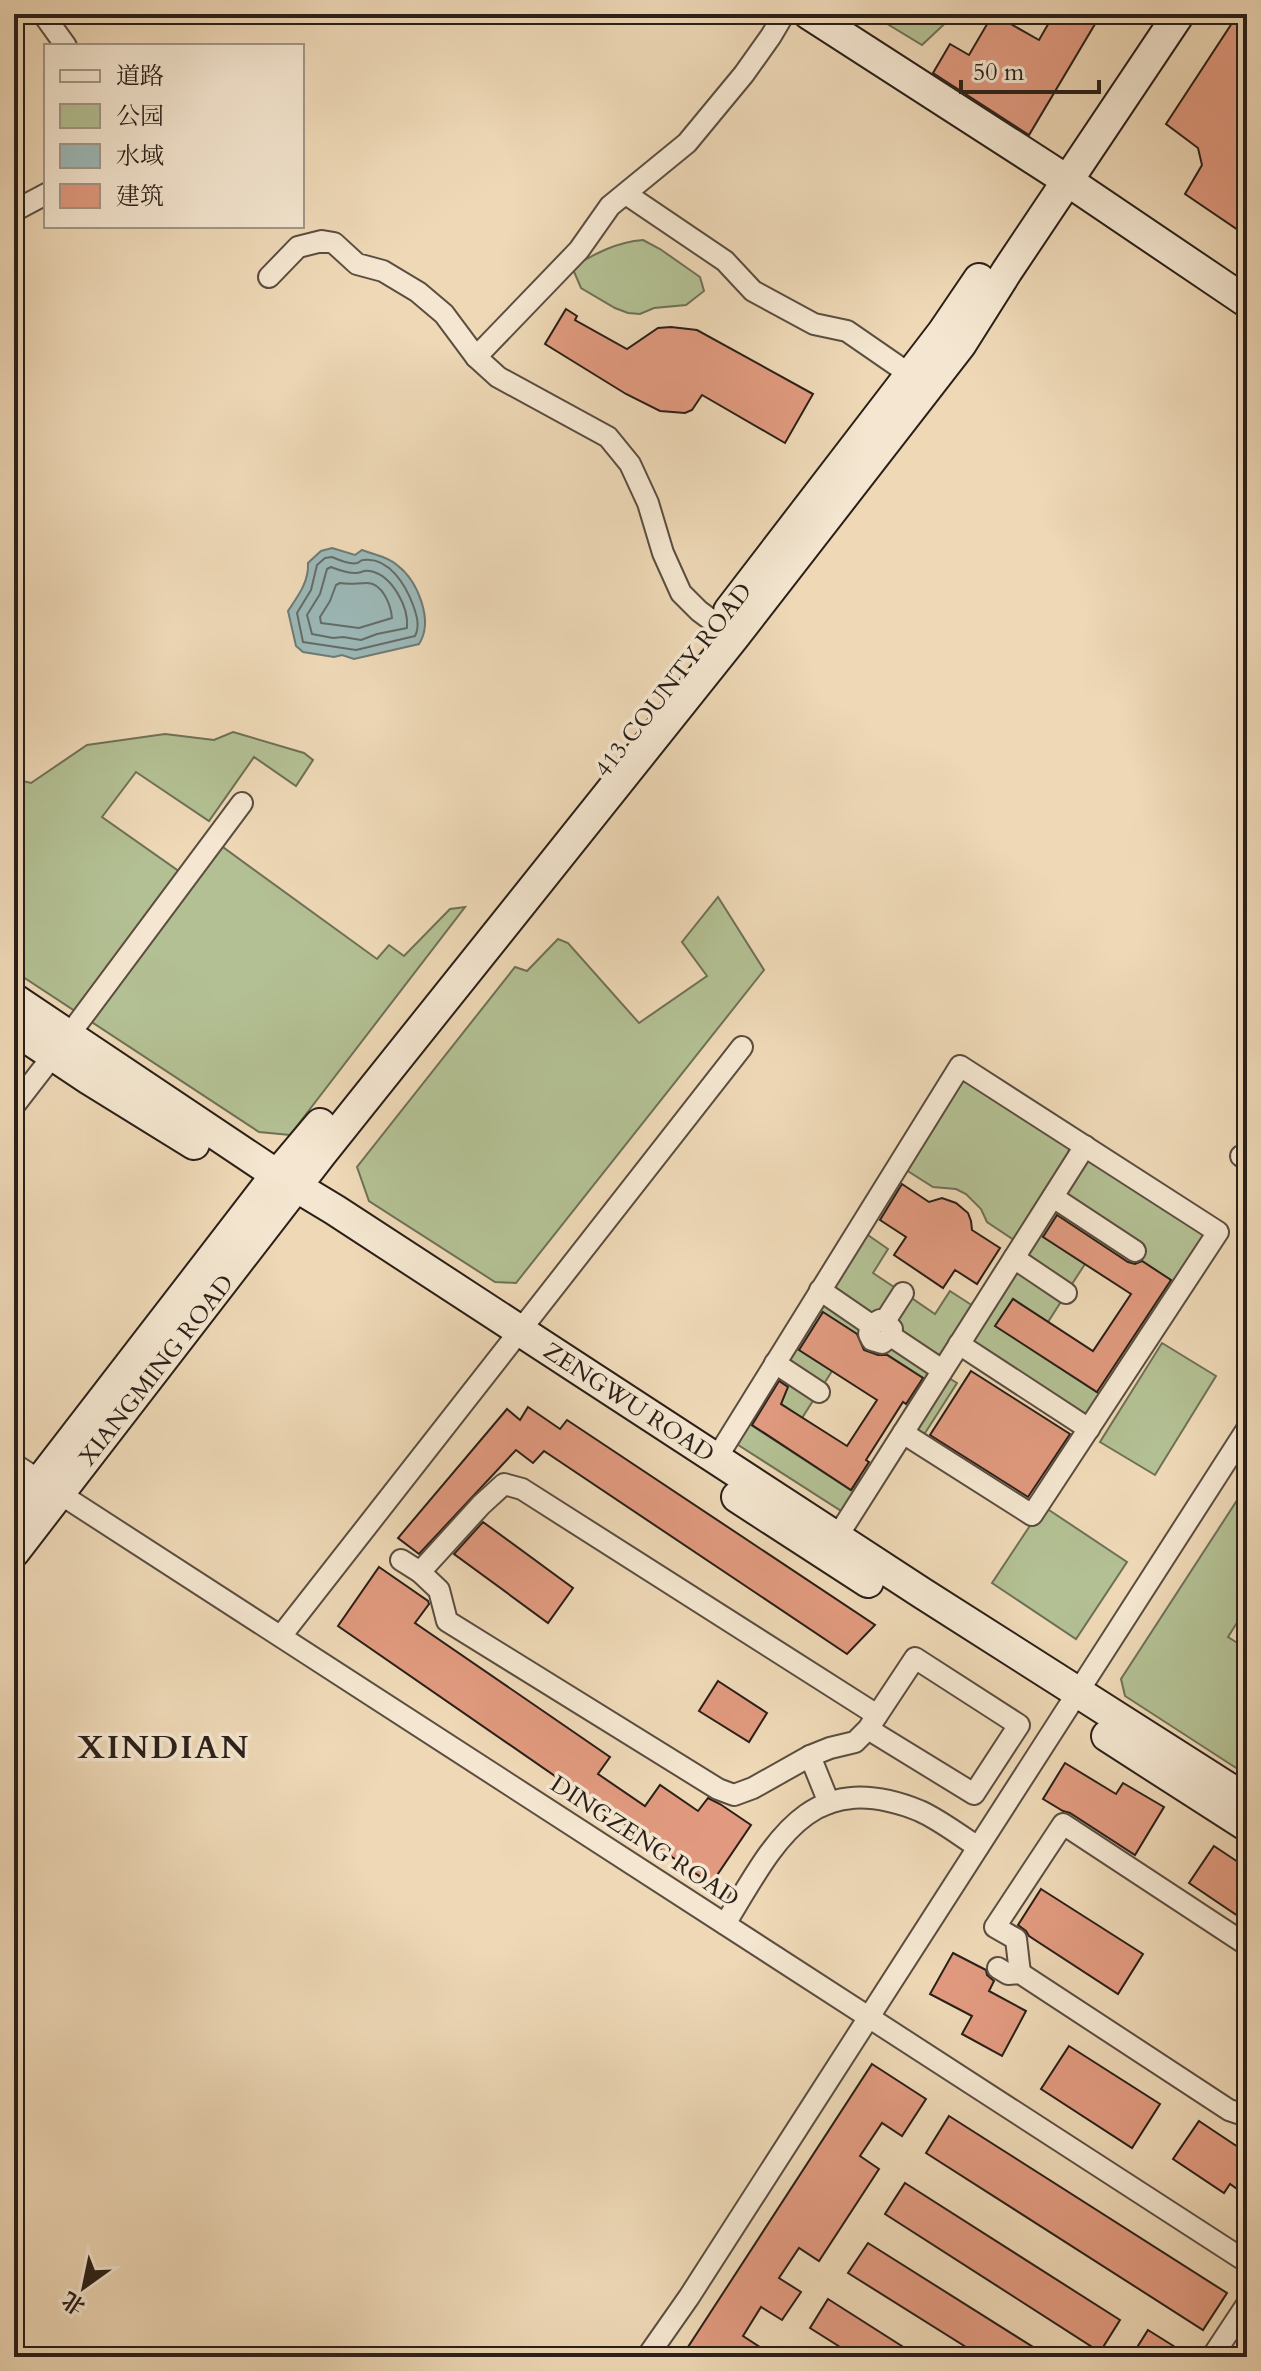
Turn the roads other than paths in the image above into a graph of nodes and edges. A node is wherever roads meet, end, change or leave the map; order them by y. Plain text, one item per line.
1 (43, 14) edge
2 (784, 14) edge
3 (809, 14) edge
4 (1155, 14) edge
5 (1179, 14) edge
6 (65, 44) edge
7 (1060, 176) junction
8 (626, 194) junction
9 (44, 195) edge
10 (14, 211) edge
11 (269, 277) dead end
12 (1247, 302) edge
13 (476, 357) junction
14 (919, 381) junction
15 (726, 631) junction
16 (242, 803) dead end
17 (14, 999) edge
18 (14, 1029) edge
19 (62, 1045) junction
20 (742, 1047) dead end
21 (14, 1106) edge
22 (1085, 1146) junction
23 (281, 1188) junction
24 (1053, 1197) junction
25 (1135, 1251) dead end
26 (1014, 1258) junction
27 (820, 1290) junction
28 (903, 1293) dead end
29 (1066, 1293) dead end
30 (882, 1327) junction
31 (513, 1338) junction
32 (959, 1344) junction
33 (775, 1363) junction
34 (942, 1370) junction
35 (819, 1392) dead end
36 (1089, 1429) junction
37 (1247, 1429) edge
38 (903, 1433) junction
39 (716, 1459) junction
40 (14, 1464) edge
41 (50, 1487) junction
42 (14, 1515) edge
43 (837, 1537) junction
44 (14, 1552) edge
45 (401, 1560) dead end
46 (420, 1572) junction
47 (281, 1636) junction
48 (1072, 1701) junction
49 (873, 1722) junction
50 (810, 1756) junction
51 (1247, 1800) edge
52 (829, 1803) junction
53 (1247, 1826) edge
54 (978, 1847) junction
55 (725, 1924) junction
56 (1247, 1945) edge
57 (998, 1968) dead end
58 (1020, 1973) junction
59 (868, 2017) junction
60 (1247, 2116) edge
61 (1247, 2262) edge
62 (1247, 2304) edge
63 (647, 2357) edge
64 (1212, 2357) edge

1 - 6 street
2 - 8 street
3 - 7 street
4 - 7 street
5 - 7 street
7 - 12 street
7 - 14 street, 413 COUNTY ROAD
8 - 13 street
8 - 14 street
9 - 10 street
11 - 13 street
13 - 15 street
14 - 15 street, 413 COUNTY ROAD
15 - 23 street, 413 COUNTY ROAD
16 - 19 street
17 - 19 street, ZENGWU ROAD
18 - 19 street, ZENGWU ROAD
19 - 21 street
19 - 23 street, ZENGWU ROAD
20 - 31 street
22 - 24 street
22 - 27 street
22 - 36 street
23 - 31 street, ZENGWU ROAD
23 - 41 street, XIANGMING ROAD
24 - 25 street
24 - 26 street
26 - 29 street
26 - 32 street
27 - 30 street
27 - 33 street
28 - 30 street
30 - 34 street
31 - 39 street, ZENGWU ROAD
31 - 47 street
31 - 48 street, ZENGWU ROAD
32 - 34 street
32 - 36 street
33 - 35 street
33 - 39 street
34 - 38 street
36 - 38 street
37 - 48 street
38 - 43 street
39 - 43 street, ZENGWU ROAD
40 - 41 street, DINGZENG ROAD
41 - 42 street, XIANGMING ROAD
41 - 44 street, XIANGMING ROAD
41 - 47 street, DINGZENG ROAD
43 - 48 street, ZENGWU ROAD
45 - 46 street
46 - 49 street
46 - 50 street
47 - 55 street, DINGZENG ROAD
48 - 51 street, ZENGWU ROAD
48 - 53 street, ZENGWU ROAD
48 - 54 street
49 - 49 street
49 - 50 street
50 - 52 street
52 - 54 street
52 - 55 street
54 - 59 street
55 - 59 street, DINGZENG ROAD
56 - 58 street
57 - 58 street
58 - 60 street
59 - 61 street, DINGZENG ROAD
59 - 63 street
62 - 64 street

